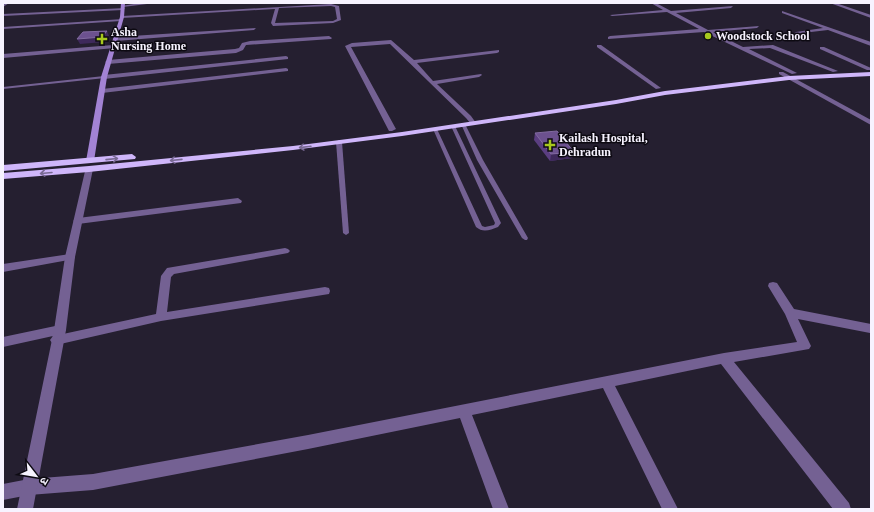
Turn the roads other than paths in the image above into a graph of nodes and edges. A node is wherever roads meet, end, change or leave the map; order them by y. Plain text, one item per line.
1 (7, 3) edge
2 (153, 3) edge
3 (653, 3) edge
4 (832, 3) edge
5 (3, 6) edge
6 (123, 6) edge
7 (731, 7) dead end
8 (277, 8) junction
9 (668, 11) junction
10 (784, 12) dead end
11 (3, 15) edge
12 (612, 15) dead end
13 (871, 17) edge
14 (121, 18) junction
15 (757, 27) dead end
16 (3, 28) edge
17 (828, 28) junction
18 (254, 29) dead end
19 (706, 31) junction
20 (796, 33) dead end
21 (329, 38) dead end
22 (610, 38) dead end
23 (116, 40) junction
24 (871, 44) edge
25 (599, 46) dead end
26 (113, 47) junction
27 (744, 48) junction
28 (822, 48) dead end
29 (497, 51) dead end
30 (3, 56) edge
31 (286, 58) dead end
32 (108, 62) junction
33 (413, 62) junction
34 (286, 70) dead end
35 (835, 71) junction
36 (870, 71) edge
37 (479, 75) dead end
38 (792, 75) junction
39 (104, 77) junction
40 (432, 83) junction
41 (3, 88) edge
42 (658, 88) junction
43 (102, 90) junction
44 (471, 120) junction
45 (871, 123) edge
46 (463, 124) junction
47 (453, 126) junction
48 (392, 129) junction
49 (435, 129) junction
50 (339, 142) junction
51 (90, 165) junction
52 (3, 168) edge
53 (3, 176) edge
54 (238, 201) dead end
55 (78, 221) junction
56 (346, 233) dead end
57 (525, 238) dead end
58 (285, 251) dead end
59 (70, 257) junction
60 (3, 268) edge
61 (773, 286) dead end
62 (325, 290) dead end
63 (790, 313) junction
64 (161, 317) junction
65 (870, 328) dead end
66 (58, 335) junction
67 (3, 342) edge
68 (724, 358) junction
69 (606, 382) junction
70 (464, 411) junction
71 (29, 487) junction
72 (3, 492) edge
73 (25, 509) edge
74 (501, 509) edge
75 (670, 509) edge
76 (843, 509) edge

1 - 5 street
2 - 6 street
3 - 9 street
4 - 13 street
6 - 11 street
6 - 14 main road
7 - 9 street
8 - 8 street
8 - 14 street
9 - 12 street
9 - 19 street
10 - 17 street
14 - 16 street
14 - 23 main road
15 - 19 street
17 - 20 street
17 - 24 street
18 - 23 street
19 - 22 street
19 - 27 street
21 - 32 street
23 - 26 main road
25 - 42 street
26 - 30 street
26 - 32 main road
27 - 35 street
27 - 38 street
28 - 36 street
29 - 33 street
31 - 39 street
32 - 39 main road
33 - 40 street
33 - 48 street
34 - 43 street
35 - 36 highway
35 - 38 highway
36 - 38 highway
37 - 40 street
38 - 42 highway
38 - 44 highway
38 - 45 street
39 - 41 lane
39 - 43 main road
40 - 44 street
42 - 44 highway
43 - 51 main road
44 - 46 highway
44 - 48 highway
46 - 47 highway
46 - 57 lane
47 - 49 highway
47 - 49 lane
51 -> 48 highway
49 - 50 highway
50 -> 51 highway
50 - 56 lane
51 - 52 highway
51 -> 53 highway
51 - 55 street
54 - 55 street
55 - 59 street
58 - 64 street
59 - 60 street
59 - 66 street
61 - 63 street
62 - 64 street
63 - 65 street
63 - 68 street
64 - 66 street
66 - 67 street
66 - 71 street
68 - 69 street
68 - 76 street
69 - 70 street
69 - 75 street
70 - 71 street
70 - 74 street
71 - 72 street
71 - 73 street

